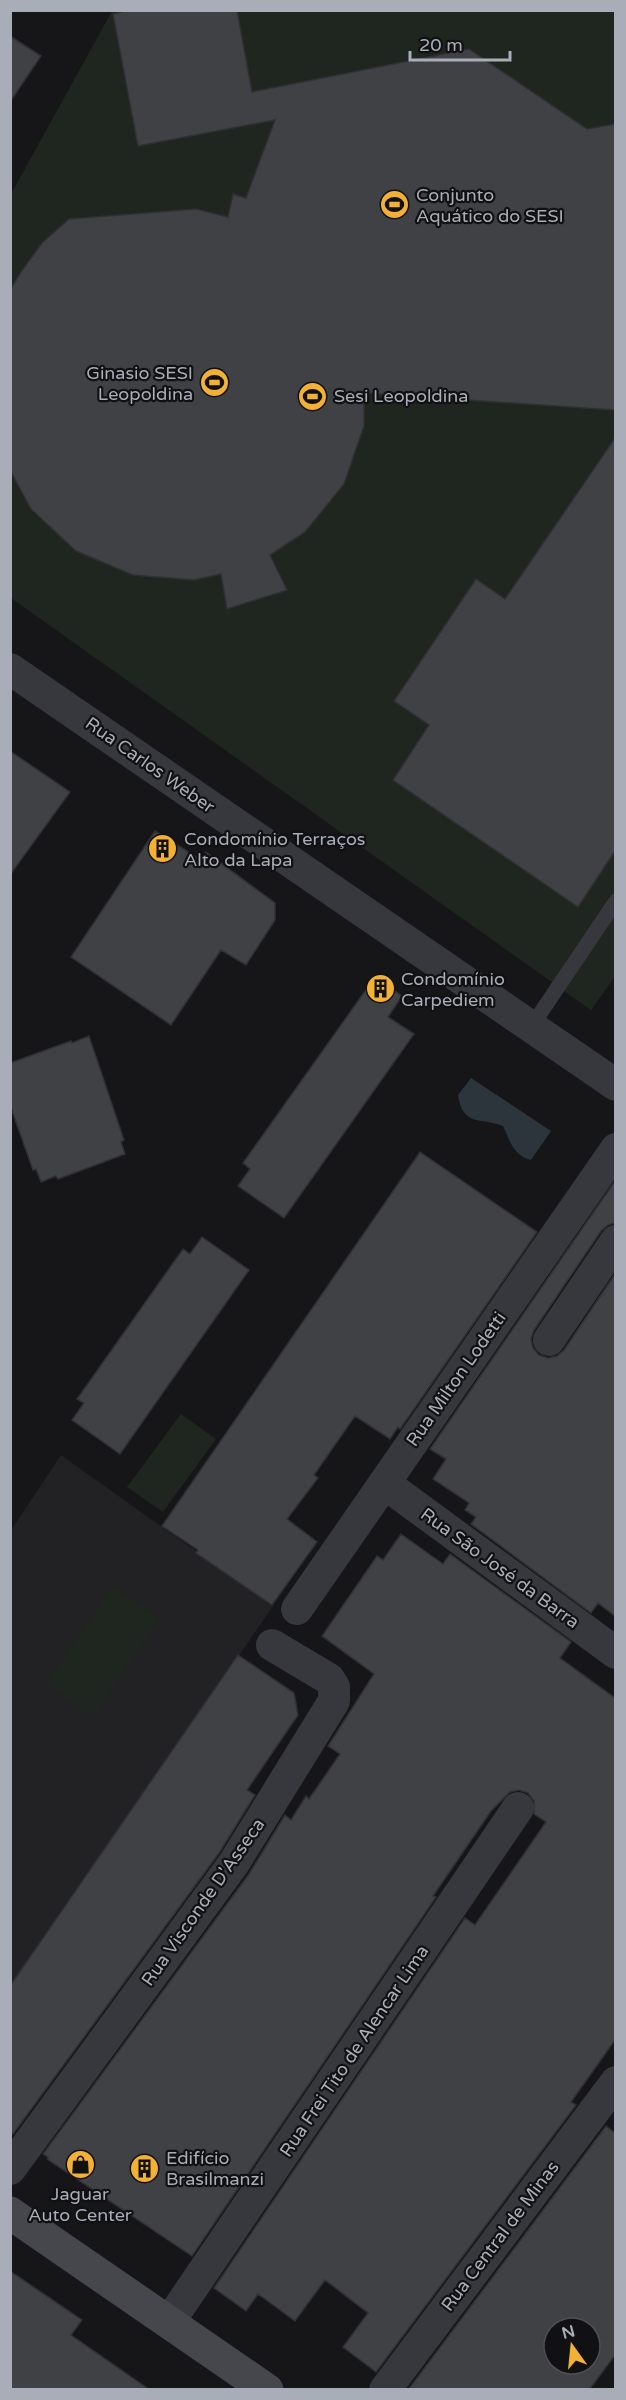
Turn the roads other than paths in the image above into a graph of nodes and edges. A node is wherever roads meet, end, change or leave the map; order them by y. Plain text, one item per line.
1 (10, 669) edge
2 (615, 901) edge
3 (531, 1027) junction
4 (615, 1085) edge
5 (615, 1149) edge
6 (615, 1242) edge
7 (549, 1340) dead end
8 (384, 1483) junction
9 (297, 1609) dead end
10 (272, 1645) dead end
11 (615, 1653) edge
12 (518, 1808) dead end
13 (615, 2082) edge
14 (10, 2169) edge
15 (10, 2213) edge
16 (169, 2322) junction
17 (267, 2390) edge
18 (386, 2390) edge

1 - 3 street, Rua Carlos Weber
2 - 3 lane
3 - 4 street, Rua Carlos Weber
5 - 8 street, Rua Milton Lodetti
6 - 7 street
8 - 9 street, Rua Milton Lodetti
8 - 11 street, Rua São José da Barra
10 - 14 street, Rua Visconde D'Asseca
12 - 16 street, Rua Frei Tito de Alencar Lima
13 - 18 street, Rua Central de Minas
15 - 16 main road
16 - 17 main road

